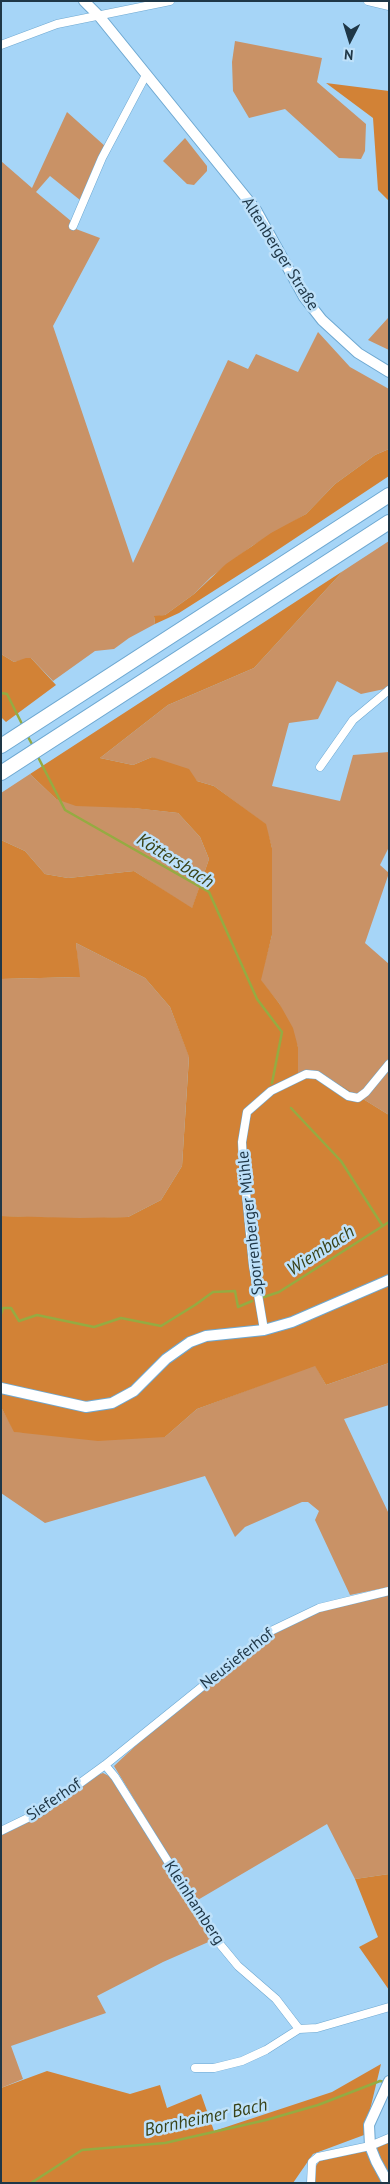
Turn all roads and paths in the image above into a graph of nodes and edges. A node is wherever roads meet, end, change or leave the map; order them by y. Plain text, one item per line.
1 (84, 1) edge
2 (170, 1) edge
3 (368, 1) edge
4 (389, 6) edge
5 (99, 16) junction
6 (1, 45) edge
7 (146, 75) junction
8 (73, 226) dead end
9 (389, 372) edge
10 (389, 495) edge
11 (389, 522) edge
12 (389, 690) edge
13 (1, 746) edge
14 (320, 767) dead end
15 (1, 773) edge
16 (389, 1064) edge
17 (389, 1280) edge
18 (264, 1330) junction
19 (1, 1388) edge
20 (389, 1591) edge
21 (105, 1765) junction
22 (1, 1831) edge
23 (389, 2007) edge
24 (299, 2029) junction
25 (194, 2068) dead end
26 (386, 2086) edge
27 (389, 2138) edge
28 (370, 2146) junction
29 (311, 2183) edge
30 (388, 2183) edge

1 - 5 main road, Altenberger Straße
2 - 5 street
3 - 4 street
5 - 6 street
5 - 7 main road, Altenberger Straße
7 - 8 street
7 - 9 main road, Altenberger Straße
10 - 13 highway
11 - 15 highway
12 - 14 street
16 - 18 street, Sporrenberger Mühle
17 - 18 main road
18 - 19 main road
20 - 21 street, Neusieferhof
21 - 22 street, Sieferhof
21 - 24 street, Kleinhamberg
23 - 24 street
24 - 25 street
26 - 28 main road
27 - 28 street
28 - 29 street
28 - 30 main road

